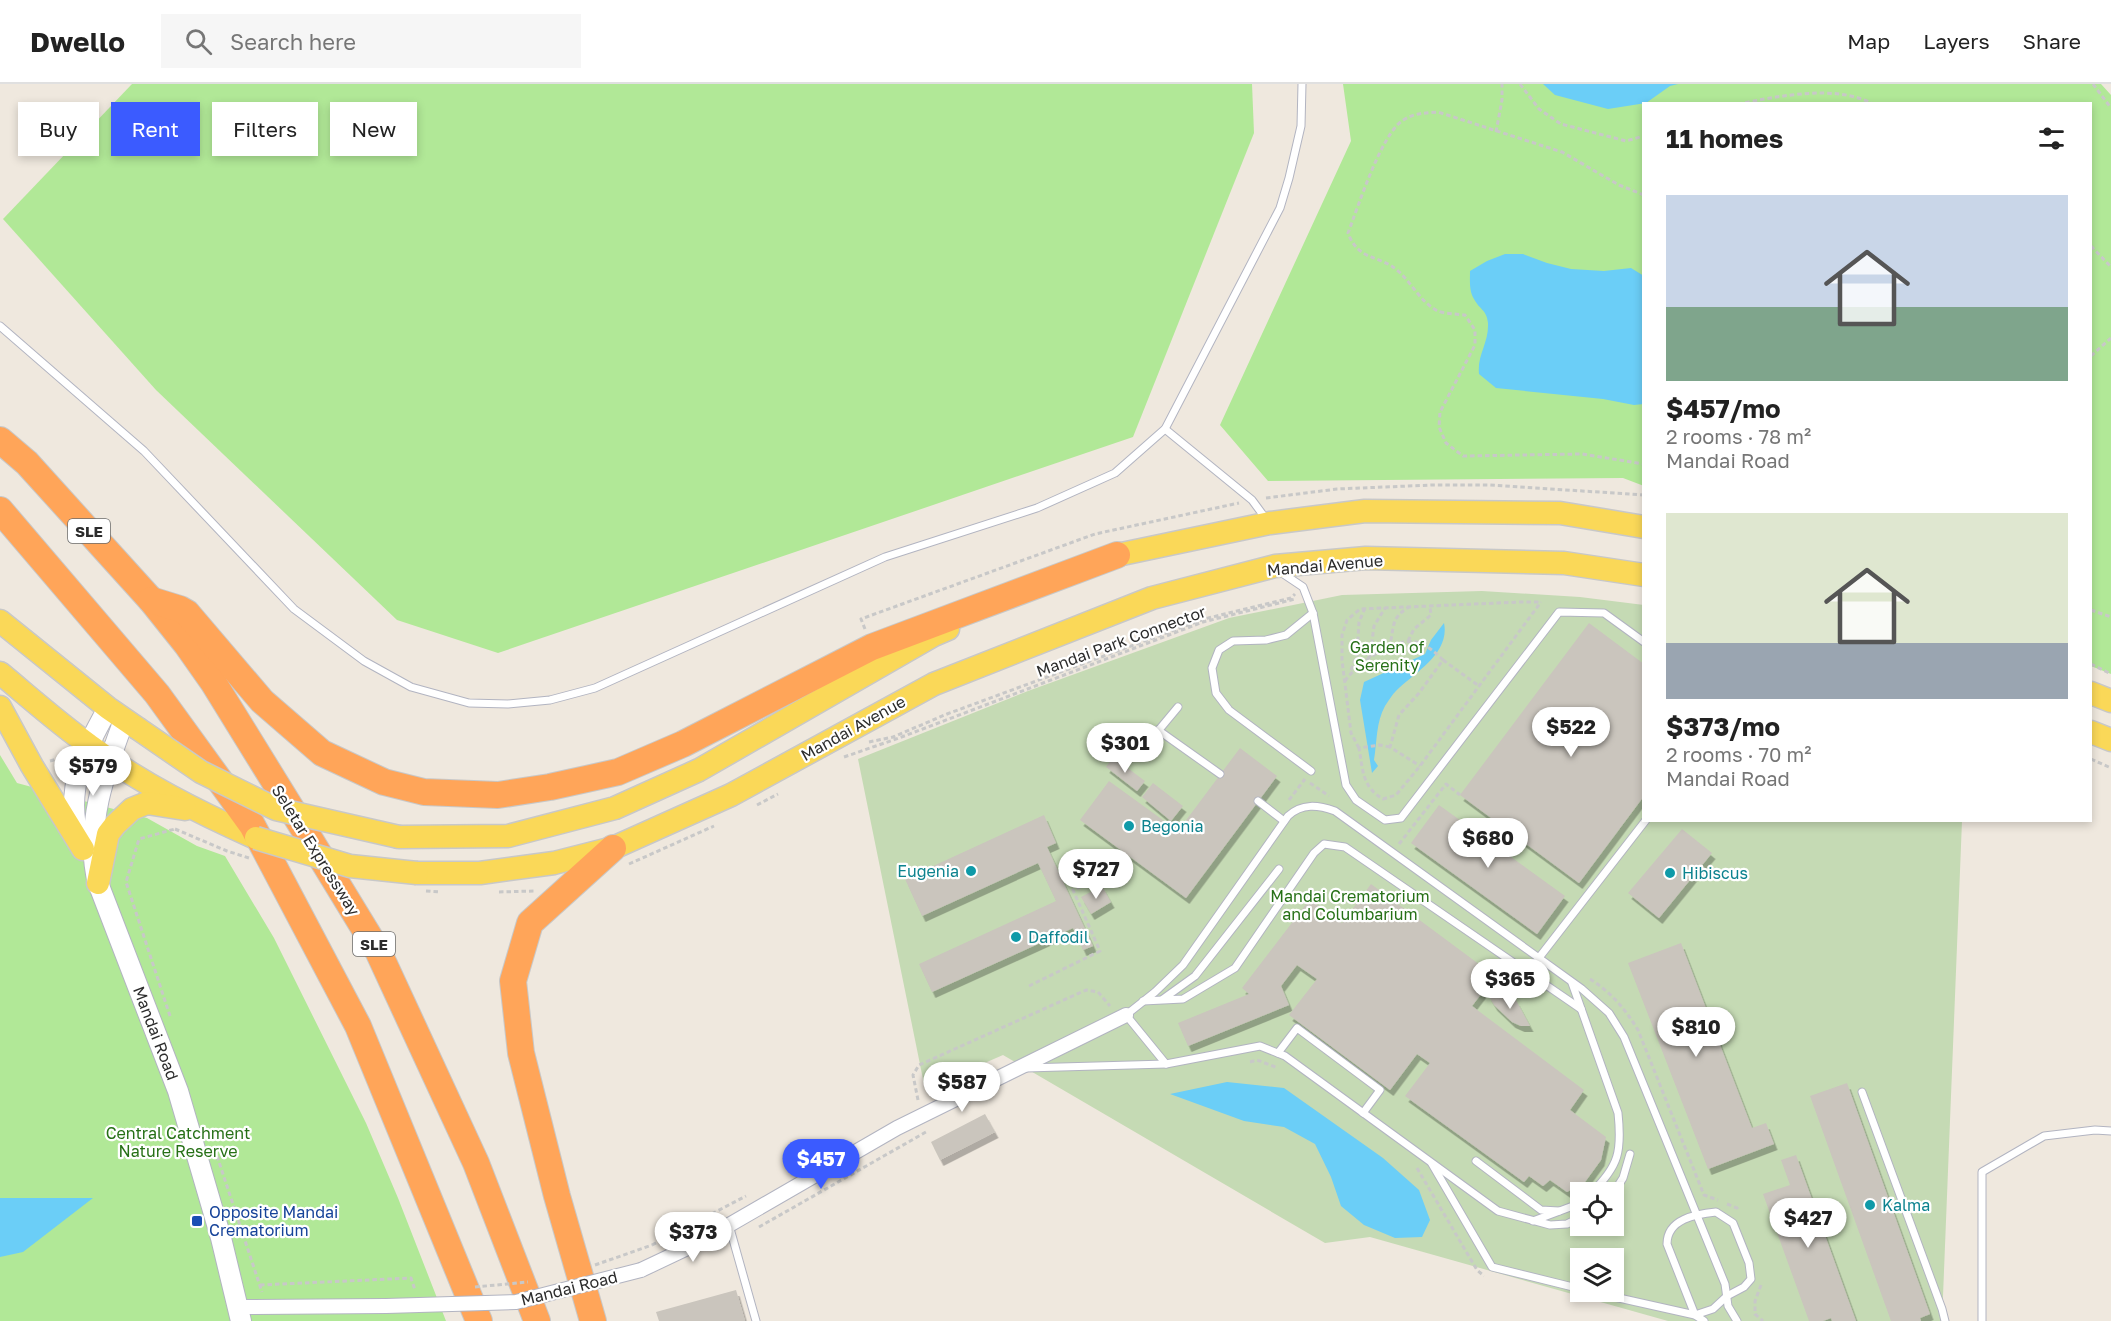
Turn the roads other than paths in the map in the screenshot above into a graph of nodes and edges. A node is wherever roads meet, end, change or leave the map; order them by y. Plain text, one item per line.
1 (1302, 84) edge
2 (0, 326) edge
3 (1165, 429) junction
4 (0, 440) edge
5 (0, 510) edge
6 (1270, 523) junction
7 (1642, 527) edge
8 (1117, 555) junction
9 (1262, 570) junction
10 (1642, 575) edge
11 (151, 600) junction
12 (1313, 613) junction
13 (0, 621) edge
14 (1642, 641) edge
15 (0, 673) edge
16 (2092, 693) edge
17 (2111, 701) edge
18 (1178, 706) dead end
19 (0, 707) edge
20 (123, 718) junction
21 (1158, 730) junction
22 (2092, 732) edge
23 (2111, 740) edge
24 (1148, 743) dead end
25 (88, 745) junction
26 (110, 759) junction
27 (1311, 771) dead end
28 (1220, 774) dead end
29 (1258, 801) dead end
30 (196, 811) junction
31 (1284, 821) junction
32 (1644, 822) edge
33 (613, 848) junction
34 (91, 866) junction
35 (1279, 869) dead end
36 (1538, 959) junction
37 (1572, 983) junction
38 (1160, 1000) junction
39 (1143, 1002) junction
40 (1581, 1009) junction
41 (1119, 1012) junction
42 (1278, 1053) junction
43 (1166, 1064) junction
44 (1017, 1068) junction
45 (1862, 1092) dead end
46 (1363, 1113) junction
47 (2111, 1131) edge
48 (1630, 1154) dead end
49 (1476, 1161) dead end
50 (1431, 1162) junction
51 (1603, 1182) edge
52 (1620, 1182) edge
53 (1570, 1207) edge
54 (1559, 1211) junction
55 (1697, 1214) junction
56 (1533, 1221) junction
57 (1570, 1222) edge
58 (729, 1225) junction
59 (1570, 1286) edge
60 (1727, 1296) junction
61 (1624, 1299) edge
62 (240, 1314) edge
63 (1695, 1315) junction
64 (479, 1321) edge
65 (537, 1321) edge
66 (593, 1321) edge
67 (756, 1321) edge
68 (1704, 1321) edge
69 (1737, 1321) edge
70 (1945, 1321) edge
71 (1982, 1321) edge

1 - 3 lane
2 - 3 lane
3 - 6 lane
4 - 11 highway, Seletar Expressway / SLE
5 - 64 highway
6 - 7 main road
6 - 8 main road
8 - 11 highway
8 - 20 main road, bridge
9 - 10 main road, Mandai Avenue
9 - 12 lane
9 - 33 main road, Mandai Avenue
11 - 65 highway, Seletar Expressway / SLE
12 - 14 lane
12 - 27 lane
13 - 20 main road
15 - 25 main road
16 - 17 main road
18 - 21 lane
19 - 34 main road
20 - 25 main road, Mandai Road
20 - 26 main road, Mandai Road
21 - 24 lane
21 - 28 lane
22 - 23 main road
25 - 26 main road, Mandai Avenue
25 - 34 main road, Mandai Road
26 - 30 main road, Mandai Avenue
26 - 34 main road, Mandai Road
29 - 31 lane
30 - 33 main road, Mandai Avenue, bridge
30 - 34 main road
31 - 36 lane
31 - 39 lane
32 - 36 lane
33 - 66 highway
34 - 62 main road, Mandai Road
35 - 38 lane
36 - 37 lane
37 - 40 lane
37 - 55 lane
38 - 39 lane
38 - 40 lane
39 - 41 lane
40 - 51 lane
41 - 43 lane
41 - 44 street, Mandai Road
42 - 43 lane
42 - 46 lane
42 - 46 lane
43 - 44 lane
44 - 58 street, Mandai Road
45 - 70 lane
46 - 50 lane
47 - 71 lane
48 - 52 lane
49 - 54 lane
50 - 56 lane
50 - 59 lane
53 - 54 lane
54 - 56 lane
55 - 60 lane
55 - 60 lane
55 - 63 lane
56 - 57 lane
58 - 62 street, Mandai Road, bridge
58 - 67 lane
60 - 63 lane
60 - 69 lane
61 - 63 lane
63 - 68 lane

